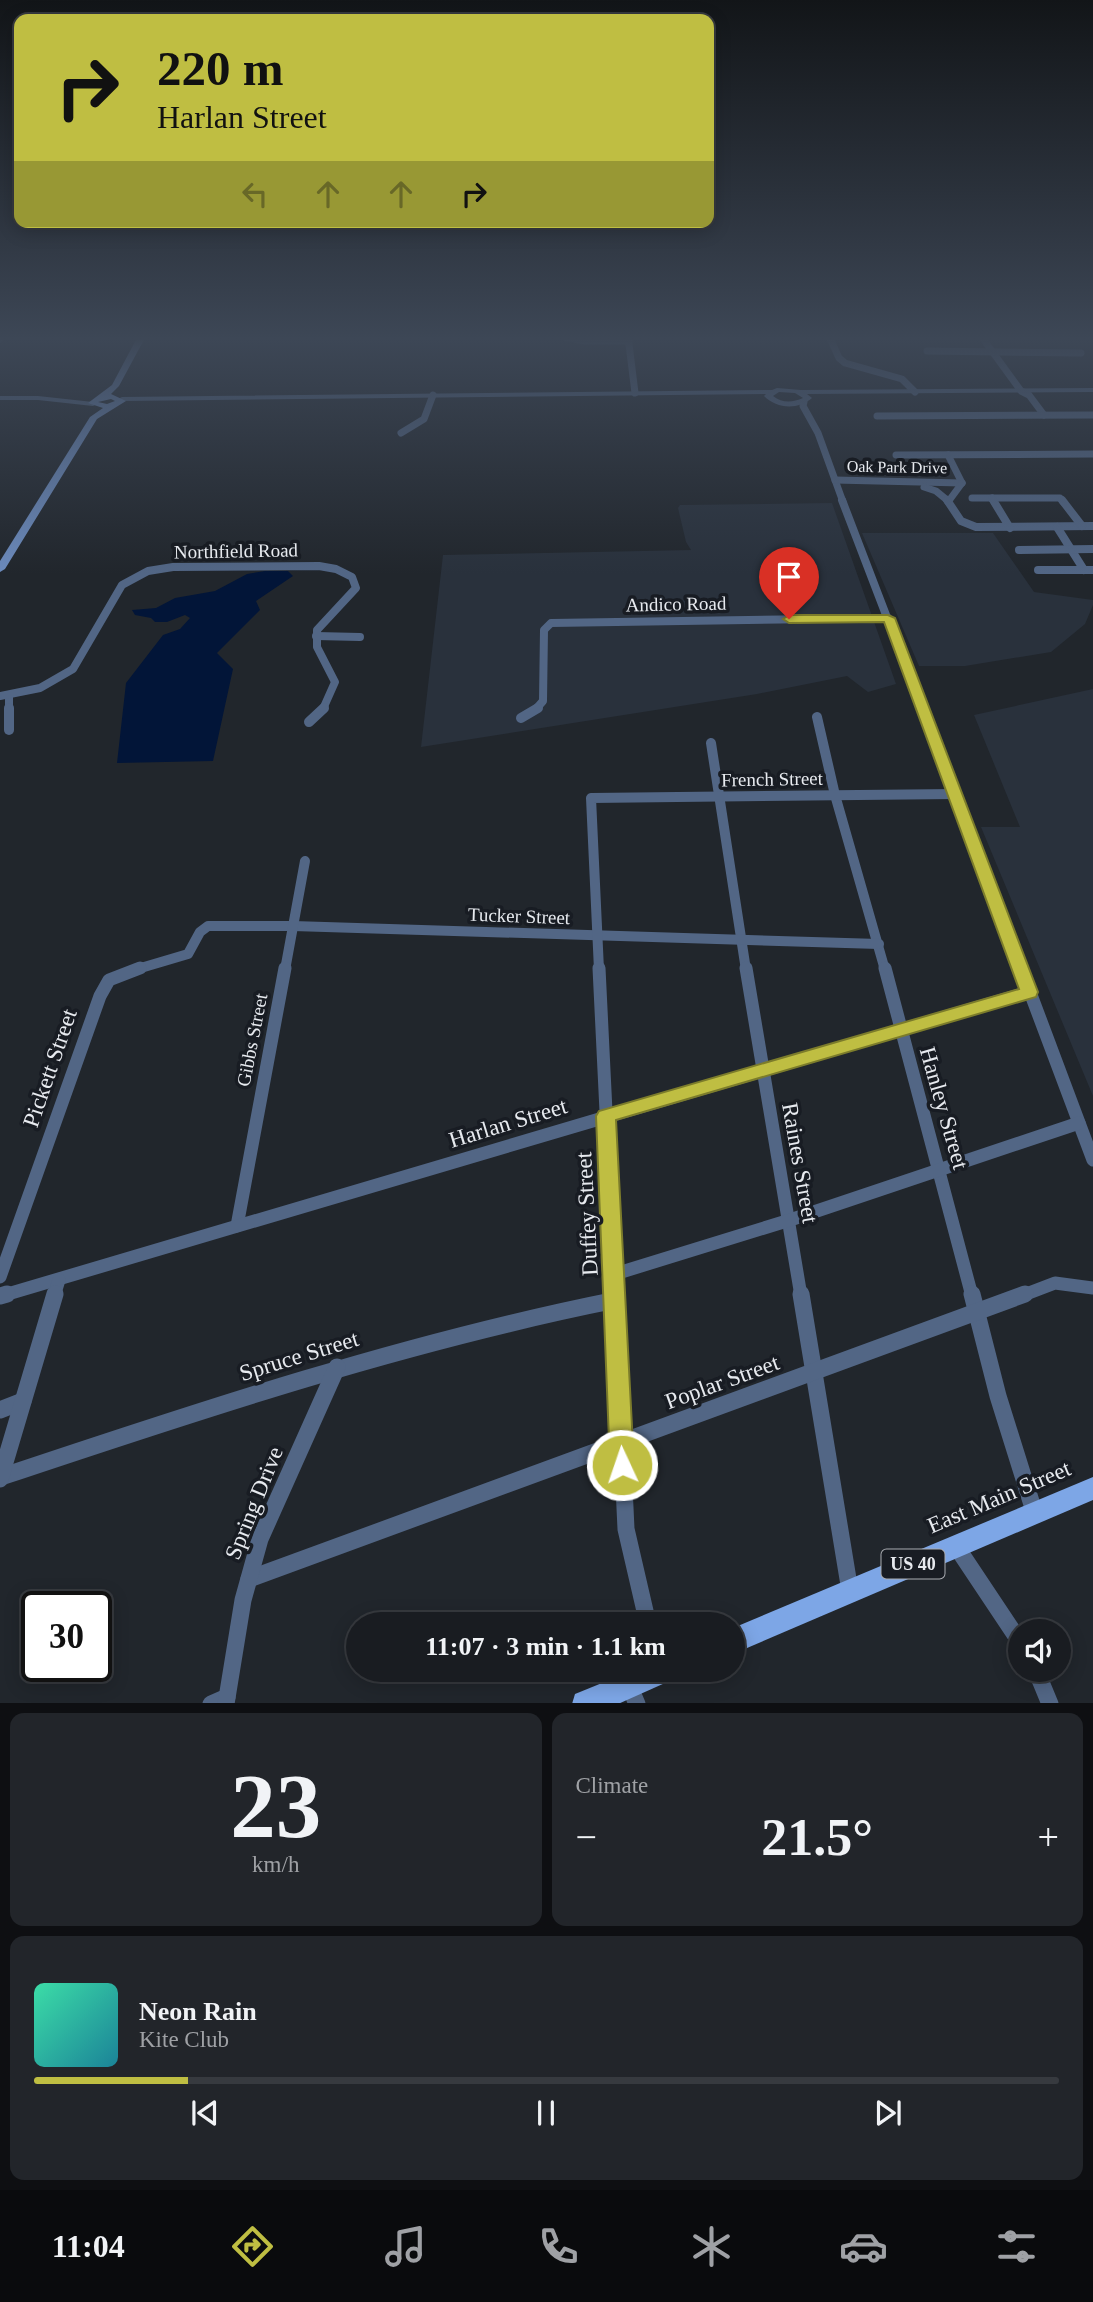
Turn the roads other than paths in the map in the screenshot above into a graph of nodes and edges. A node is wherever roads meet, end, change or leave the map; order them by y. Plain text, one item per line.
1 (90, 415) edge
2 (428, 415) edge
3 (808, 415) edge
4 (959, 415) edge
5 (877, 416) dead end
6 (811, 417) joint
7 (401, 433) dead end
8 (1093, 454) edge
9 (896, 455) dead end
10 (948, 455) junction
11 (836, 483) junction
12 (962, 483) junction
13 (924, 487) junction
14 (972, 498) dead end
15 (992, 498) junction
16 (947, 500) junction
17 (1082, 526) junction
18 (1093, 526) edge
19 (1057, 527) junction
20 (1010, 528) junction
21 (1019, 550) dead end
22 (1071, 550) junction
23 (1093, 550) edge
24 (0, 569) edge
25 (1038, 570) dead end
26 (1088, 570) edge
27 (888, 618) junction
28 (316, 636) junction
29 (360, 637) dead end
30 (4, 695) edge
31 (817, 717) dead end
32 (521, 718) dead end
33 (309, 722) dead end
34 (9, 730) dead end
35 (710, 743) dead end
36 (954, 794) junction
37 (835, 795) junction
38 (718, 797) junction
39 (591, 798) joint
40 (305, 861) dead end
41 (293, 926) junction
42 (598, 936) junction
43 (741, 940) junction
44 (879, 944) junction
45 (174, 959) joint
46 (1029, 992) junction
47 (900, 1029) junction
48 (762, 1070) junction
49 (606, 1116) junction
50 (1079, 1123) junction
51 (1093, 1160) edge
52 (940, 1170) junction
53 (790, 1220) junction
54 (237, 1226) junction
55 (615, 1274) junction
56 (0, 1277) edge
57 (59, 1280) junction
58 (1093, 1288) edge
59 (0, 1296) edge
60 (616, 1300) junction
61 (978, 1311) junction
62 (337, 1367) junction
63 (812, 1374) junction
64 (23, 1401) junction
65 (0, 1410) edge
66 (621, 1444) junction
67 (0, 1478) edge
68 (1093, 1488) edge
69 (1034, 1511) junction
70 (956, 1546) junction
71 (249, 1578) junction
72 (850, 1591) junction
73 (645, 1612) edge
74 (1008, 1624) edge
75 (745, 1635) edge
76 (648, 1682) edge
77 (1041, 1682) edge
78 (633, 1694) edge
79 (221, 1701) edge
80 (585, 1703) edge
81 (1050, 1703) edge

1 - 24 main road
2 - 7 street
3 - 6 street
4 - 5 street
6 - 11 street
8 - 10 street
9 - 10 street
10 - 12 street
11 - 12 street, Oak Park Drive
11 - 13 street, Oak Park Drive
11 - 27 street
12 - 13 street, Oak Park Drive
12 - 16 street
13 - 16 street, Oak Park Drive
14 - 15 street
15 - 17 street
15 - 20 street
16 - 20 street
17 - 18 street
17 - 19 street
19 - 20 street
19 - 22 street
21 - 22 street
22 - 23 street
22 - 26 street
25 - 26 street
27 - 32 street, Andico Road
27 - 36 street
28 - 29 street
28 - 30 street, Northfield Road
28 - 33 street
30 - 34 street
31 - 37 street, Hanley Street
35 - 38 street, Raines Street
36 - 37 street, French Street
36 - 46 street
37 - 38 street, French Street
37 - 44 street, Hanley Street
38 - 39 street, French Street
38 - 43 street, Raines Street
39 - 42 street, Duffey Street
40 - 41 street, Gibbs Street
41 - 42 street, Tucker Street
41 - 45 street, Tucker Street
41 - 54 street, Gibbs Street
42 - 43 street, Tucker Street
42 - 49 street, Duffey Street
43 - 44 street, Tucker Street
43 - 48 street, Raines Street
44 - 47 street, Hanley Street
45 - 56 street, Pickett Street
46 - 47 street, Harlan Street
46 - 50 street
47 - 48 street, Harlan Street
47 - 52 street, Hanley Street
48 - 49 street, Harlan Street
48 - 53 street, Raines Street
49 - 54 street, Harlan Street
49 - 55 street, Duffey Street
50 - 51 street
50 - 52 street
52 - 53 street
52 - 61 street, Hanley Street
53 - 55 street
53 - 63 street, Raines Street
54 - 57 street, Harlan Street
55 - 60 street, Duffey Street
57 - 59 street, Harlan Street
57 - 64 street
58 - 61 street, Poplar Street
60 - 62 street, Spruce Street
60 - 66 street, Duffey Street
61 - 63 street, Poplar Street
61 - 69 street, Hanley Street
62 - 67 street, Spruce Street
62 - 71 street, Spring Drive
63 - 66 street, Poplar Street
63 - 72 street, Raines Street
64 - 65 street
64 - 67 street
66 - 71 street, Poplar Street
66 - 73 street, Duffey Street
68 - 69 main road, East Main Street / US 40
69 - 70 main road, East Main Street / US 40
70 - 72 main road, East Main Street / US 40
70 - 74 street
71 - 79 street, Spring Drive
72 - 75 main road, East Main Street / US 40
76 - 78 main road
77 - 81 street
78 - 80 main road

